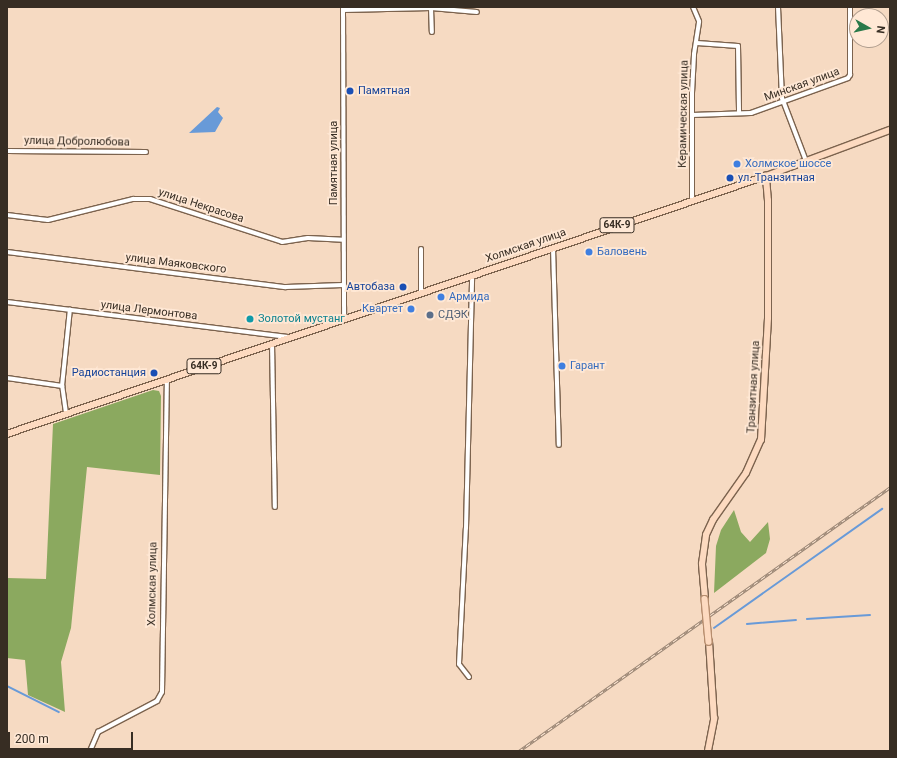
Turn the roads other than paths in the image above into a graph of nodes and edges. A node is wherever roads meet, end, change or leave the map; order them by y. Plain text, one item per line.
1 (693, 7) edge
2 (778, 7) edge
3 (850, 7) edge
4 (430, 8) junction
5 (343, 9) edge
6 (477, 12) dead end
7 (432, 32) dead end
8 (697, 43) junction
9 (784, 102) junction
10 (739, 113) junction
11 (692, 115) junction
12 (890, 130) edge
13 (7, 151) edge
14 (146, 152) dead end
15 (806, 161) junction
16 (766, 176) junction
17 (692, 200) junction
18 (7, 215) edge
19 (343, 240) junction
20 (553, 248) junction
21 (421, 249) dead end
22 (7, 252) edge
23 (472, 276) junction
24 (343, 285) junction
25 (421, 293) junction
26 (7, 302) edge
27 (70, 310) junction
28 (344, 320) junction
29 (289, 337) junction
30 (272, 343) junction
31 (7, 378) edge
32 (167, 378) junction
33 (62, 386) junction
34 (66, 413) junction
35 (7, 434) edge
36 (560, 445) dead end
37 (275, 507) dead end
38 (469, 677) dead end
39 (90, 751) edge
40 (708, 751) edge

1 - 8 street, Керамическая улица
2 - 9 street
3 - 9 street, Минская улица
4 - 5 street
4 - 6 street
4 - 7 street
5 - 19 street, Памятная улица
8 - 10 street
8 - 11 street, Керамическая улица
9 - 10 street, Минская улица
9 - 15 street
10 - 11 street, Минская улица
11 - 17 street, Керамическая улица
12 - 15 main road, Холмская улица / 64К-9
13 - 14 street, улица Добролюбова
15 - 16 main road, Холмская улица / 64К-9
16 - 17 main road, Холмская улица / 64К-9
16 - 40 main road, Транзитная улица, bridge
17 - 20 main road, Холмская улица / 64К-9
18 - 19 street, улица Некрасова
19 - 24 street, Памятная улица
20 - 23 main road, Холмская улица / 64К-9
20 - 36 street
21 - 25 street
22 - 24 street, улица Маяковского
23 - 25 main road, Холмская улица / 64К-9
23 - 38 street
24 - 28 street, Памятная улица
25 - 28 main road, Холмская улица / 64К-9
26 - 27 street, улица Лермонтова
27 - 29 street, улица Лермонтова
27 - 33 street
28 - 29 main road, Холмская улица / 64К-9
29 - 30 main road, Холмская улица / 64К-9
30 - 32 main road, Холмская улица / 64К-9
30 - 37 street
31 - 33 street
32 - 34 main road, Холмская улица / 64К-9
32 - 39 street, Холмская улица
33 - 34 street
34 - 35 main road, Холмская улица / 64К-9

